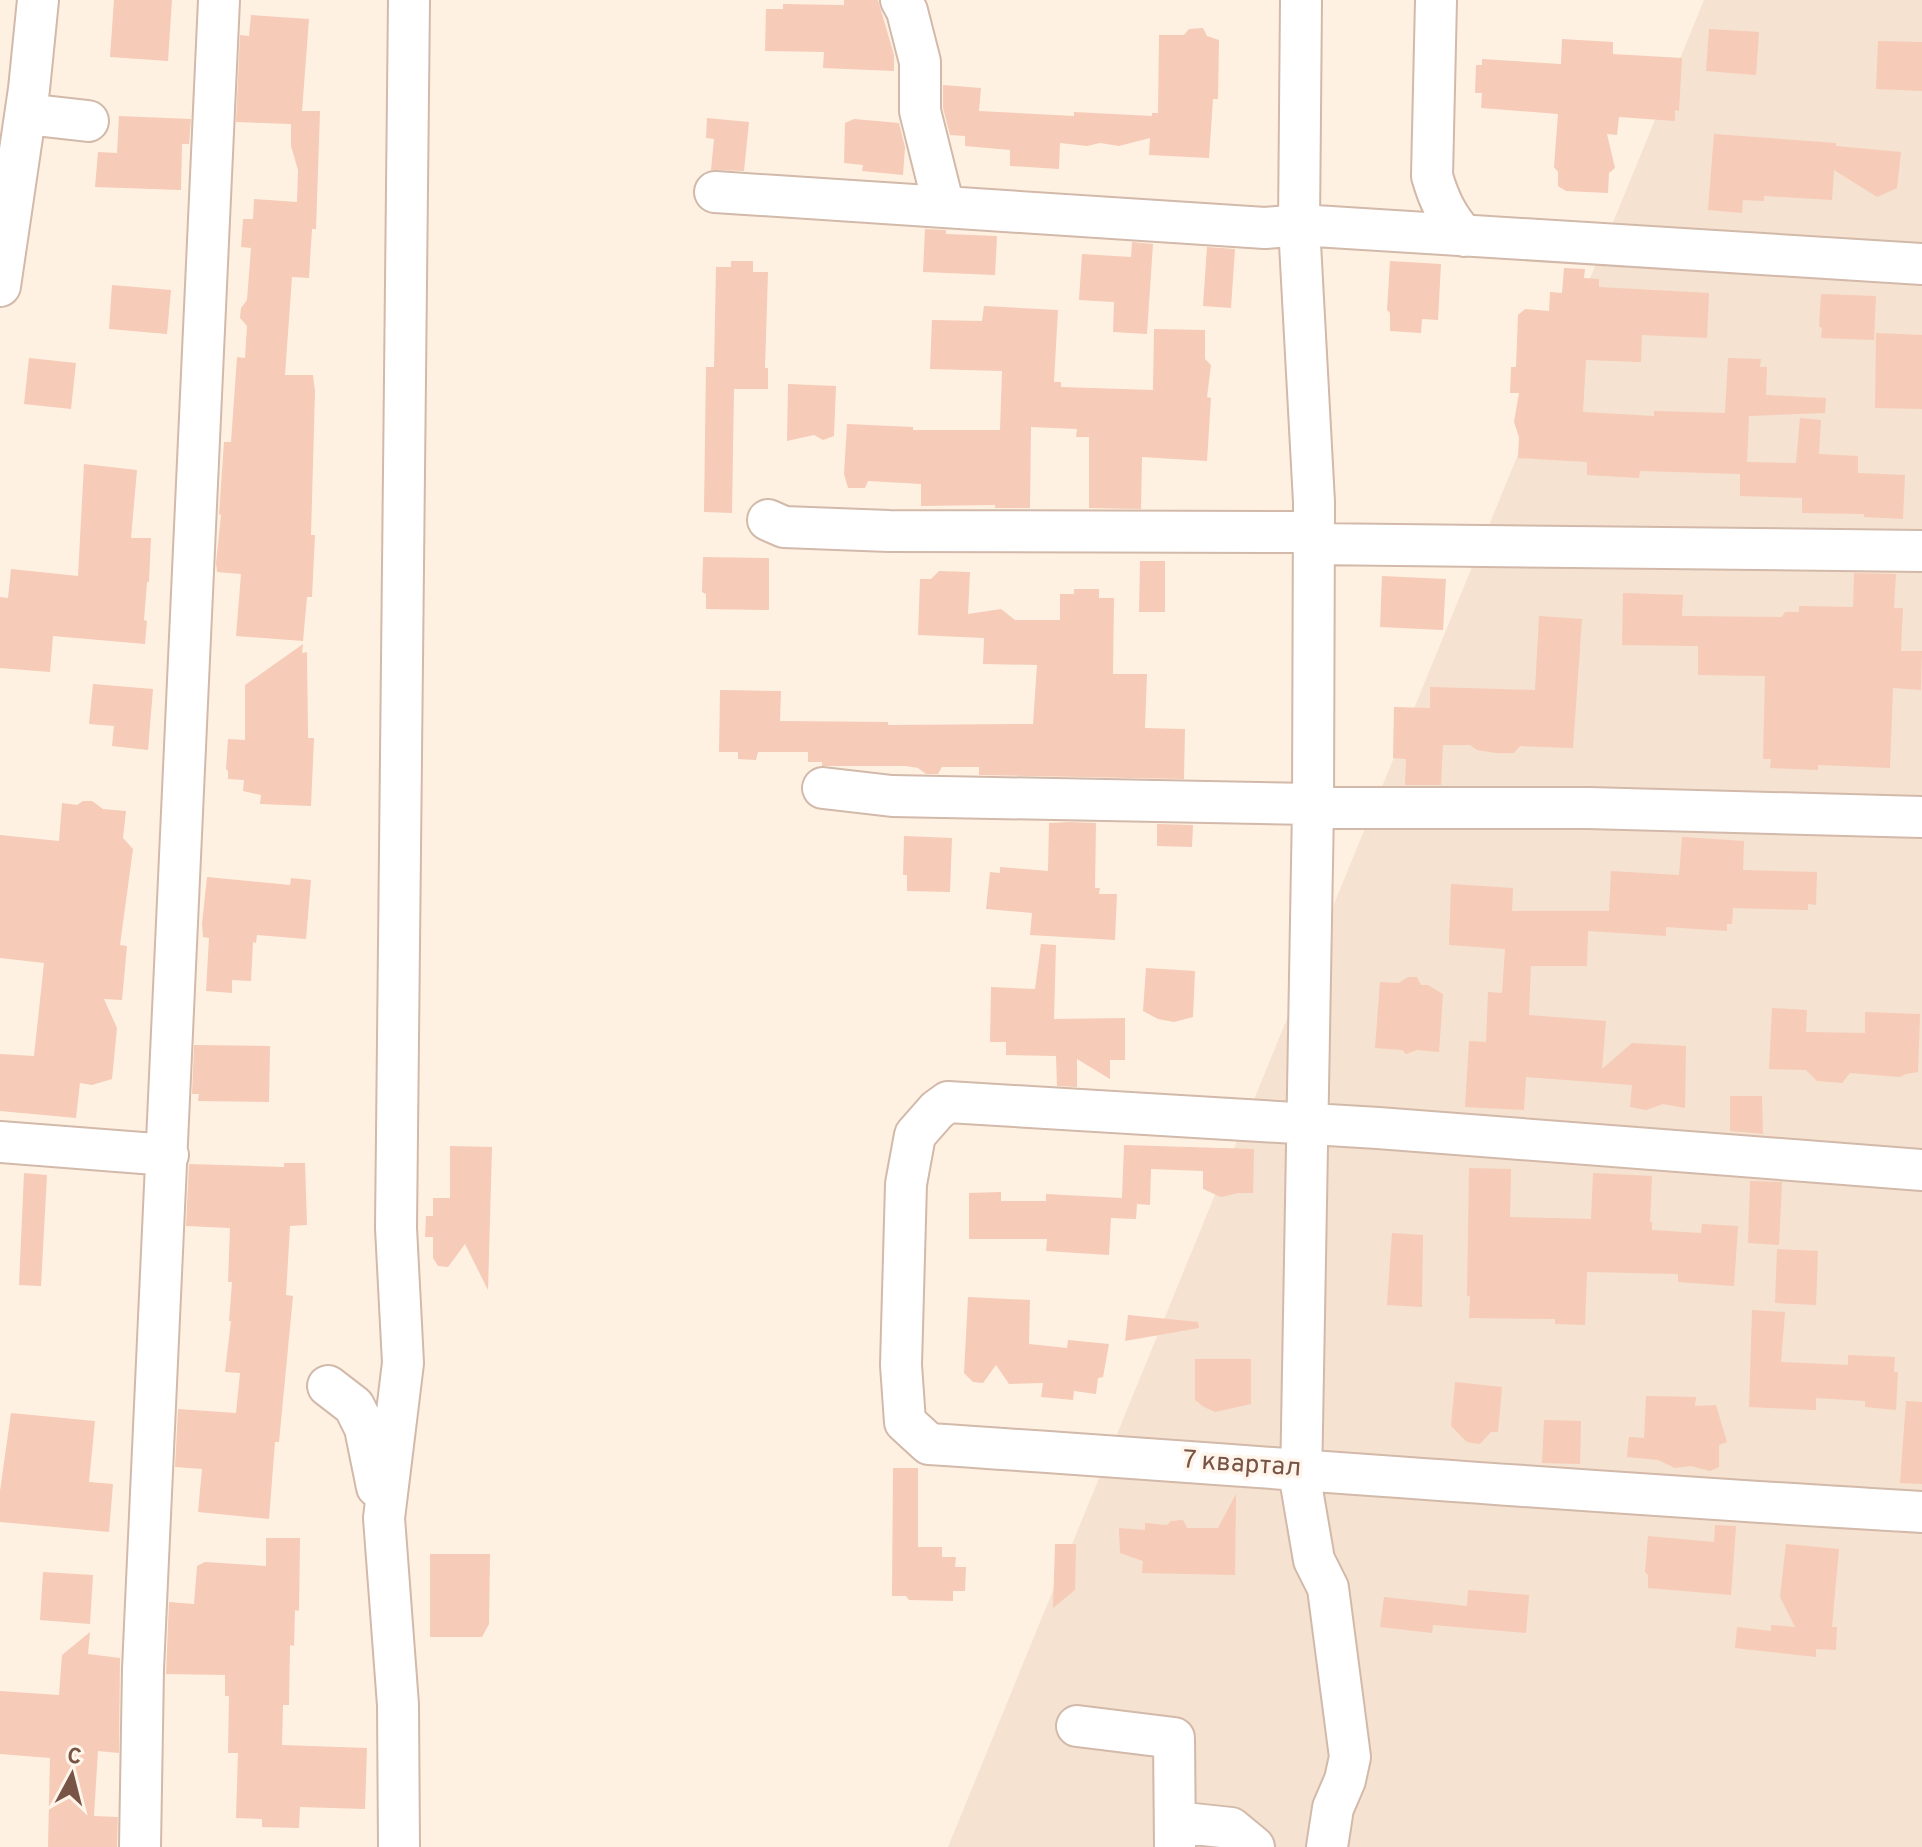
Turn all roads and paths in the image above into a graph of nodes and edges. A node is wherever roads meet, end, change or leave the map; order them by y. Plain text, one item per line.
1 (38, 0) edge
2 (219, 0) edge
3 (409, 0) edge
4 (1301, 0) edge
5 (1436, 0) edge
6 (906, 4) edge
7 (26, 114) junction
8 (88, 121) dead end
9 (7, 192) edge
10 (715, 192) dead end
11 (944, 207) junction
12 (1299, 225) junction
13 (1464, 236) junction
14 (1922, 264) edge
15 (0, 286) edge
16 (768, 520) dead end
17 (1313, 538) junction
18 (1922, 551) edge
19 (823, 788) dead end
20 (1312, 806) junction
21 (1922, 817) edge
22 (1308, 1124) junction
23 (0, 1142) edge
24 (168, 1155) junction
25 (1922, 1170) edge
26 (398, 1408) junction
27 (1303, 1469) junction
28 (1922, 1512) edge
29 (384, 1518) junction
30 (1077, 1726) dead end
31 (1175, 1834) edge
32 (140, 1847) edge
33 (399, 1847) edge
34 (1254, 1847) edge
35 (1327, 1847) edge

1 - 7 street
2 - 24 street
3 - 26 street
4 - 12 street
5 - 13 street
6 - 11 street
7 - 8 street
7 - 9 street
9 - 15 street
10 - 11 street
11 - 12 street
12 - 13 street
12 - 17 street
13 - 14 street
16 - 17 street
17 - 18 street
17 - 20 street
19 - 20 street
20 - 21 street
20 - 22 street
22 - 25 street
22 - 27 street
22 - 27 street, 7 квартал
23 - 24 street
24 - 32 street
26 - 29 street
26 - 29 street
27 - 28 street, 7 квартал
27 - 35 street
29 - 33 street
30 - 31 street
31 - 34 street

